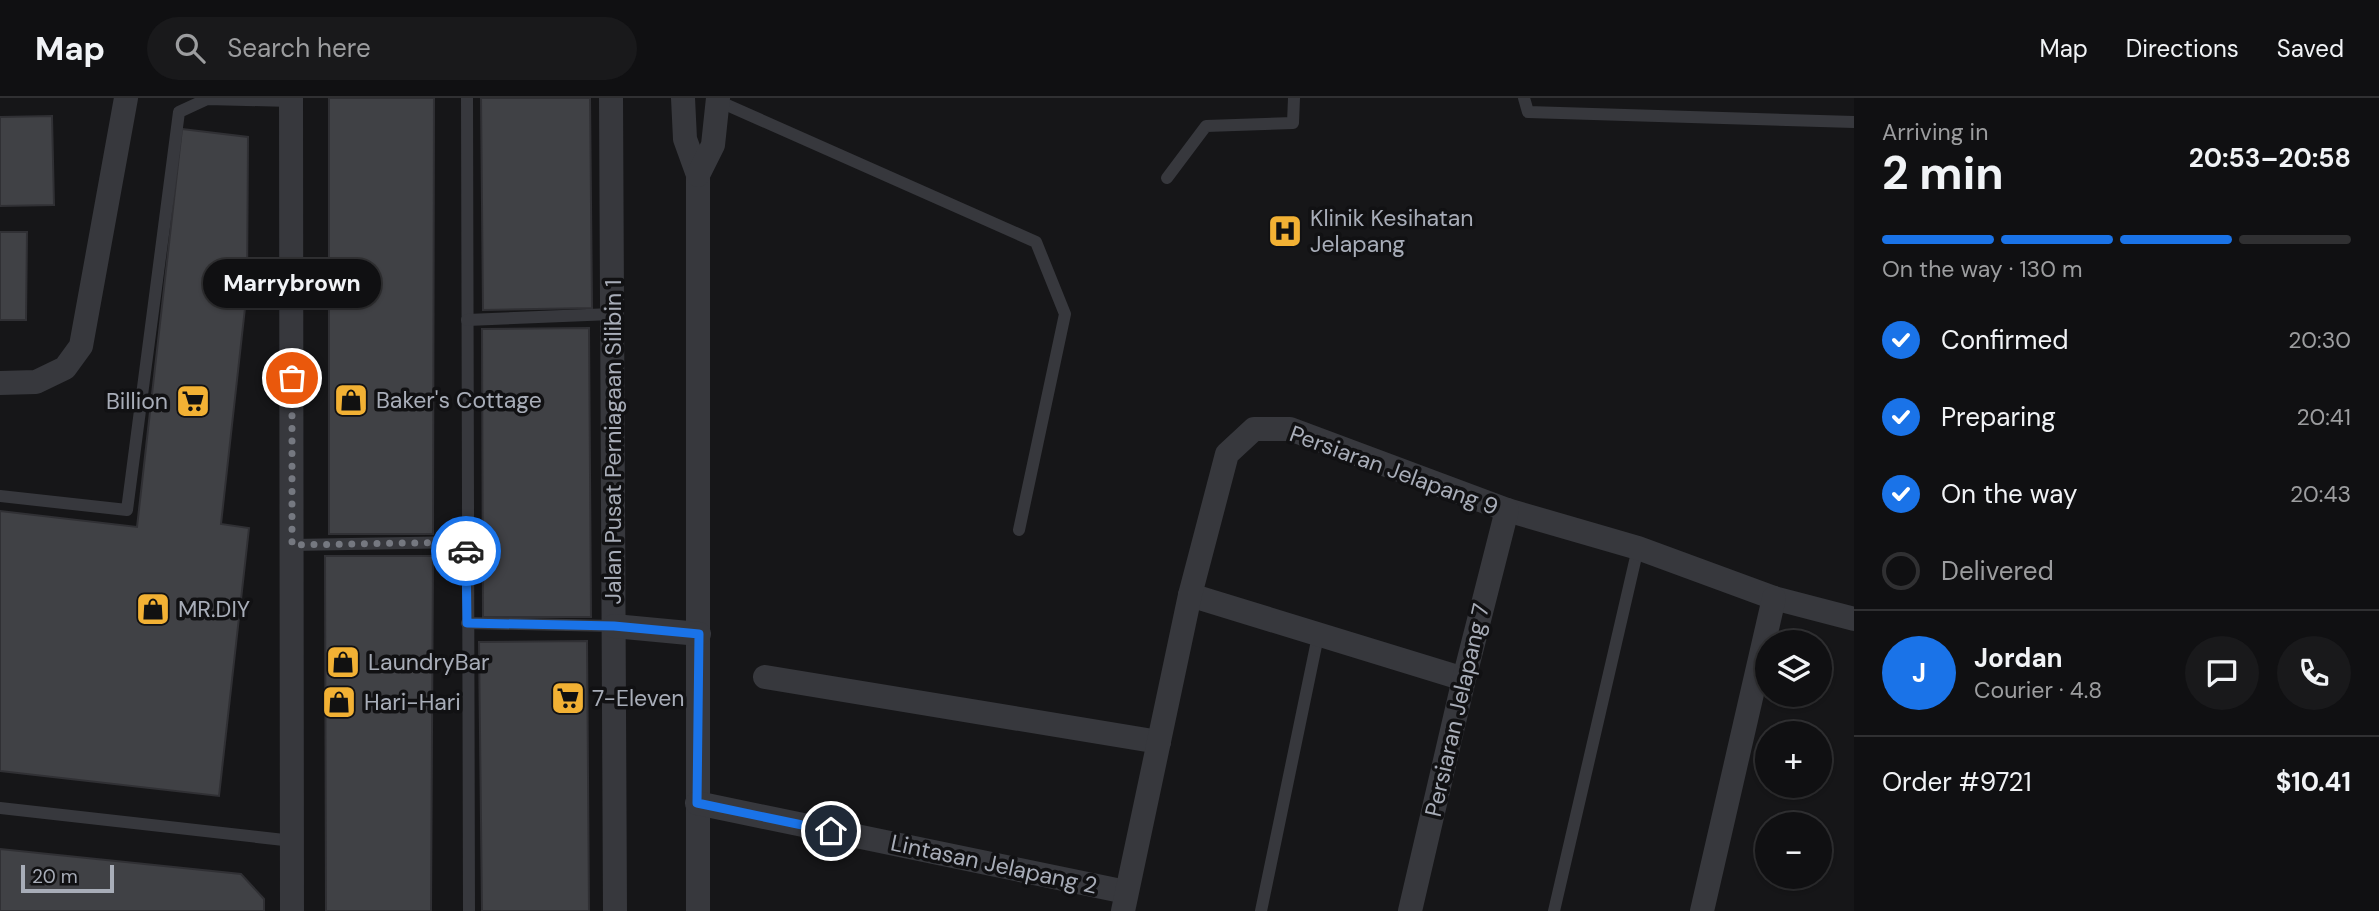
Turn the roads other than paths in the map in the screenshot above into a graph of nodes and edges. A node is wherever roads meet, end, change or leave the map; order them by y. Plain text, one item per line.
1 (126, 98) edge
2 (467, 98) edge
3 (611, 98) edge
4 (683, 98) edge
5 (1294, 98) edge
6 (1524, 98) edge
7 (291, 99) edge
8 (718, 100) edge
9 (1854, 122) edge
10 (698, 175) junction
11 (1167, 178) dead end
12 (612, 314) junction
13 (467, 320) junction
14 (0, 383) edge
15 (0, 496) edge
16 (1507, 510) junction
17 (1019, 530) dead end
18 (466, 542) junction
19 (292, 545) junction
20 (1638, 548) junction
21 (1190, 596) junction
22 (1774, 597) junction
23 (1854, 619) edge
24 (467, 623) junction
25 (614, 626) junction
26 (699, 634) junction
27 (1318, 636) junction
28 (765, 677) dead end
29 (1464, 679) junction
30 (1159, 742) junction
31 (697, 803) junction
32 (0, 808) edge
33 (293, 841) junction
34 (1125, 901) edge
35 (292, 911) edge
36 (469, 911) edge
37 (615, 911) edge
38 (698, 911) edge
39 (1261, 911) edge
40 (1410, 911) edge
41 (1554, 911) edge
42 (1702, 911) edge

1 - 14 street
2 - 13 lane
3 - 12 street, Jalan Pusat Perniagaan Silibin 1
4 - 10 street
5 - 11 lane
6 - 9 lane
7 - 15 lane
7 - 19 street
8 - 10 street
8 - 17 lane
10 - 26 street
12 - 13 lane
12 - 25 street, Jalan Pusat Perniagaan Silibin 1
13 - 18 lane
16 - 20 street, Persiaran Jelapang 9
16 - 21 street, Persiaran Jelapang 9
16 - 29 street, Persiaran Jelapang 7
18 - 19 lane
18 - 24 lane
19 - 33 street
20 - 22 street, Persiaran Jelapang 9
20 - 41 lane
21 - 27 street
21 - 30 street, Persiaran Jelapang 9
22 - 23 street, Persiaran Jelapang 9
22 - 42 street
24 - 25 lane
24 - 36 lane
25 - 26 street
25 - 37 street, Jalan Pusat Perniagaan Silibin 1
26 - 31 street
27 - 29 street
27 - 39 lane
28 - 30 street
29 - 40 street, Persiaran Jelapang 7
30 - 34 street, Persiaran Jelapang 9
31 - 34 street, Lintasan Jelapang 2
31 - 38 street
32 - 33 lane
33 - 35 street

